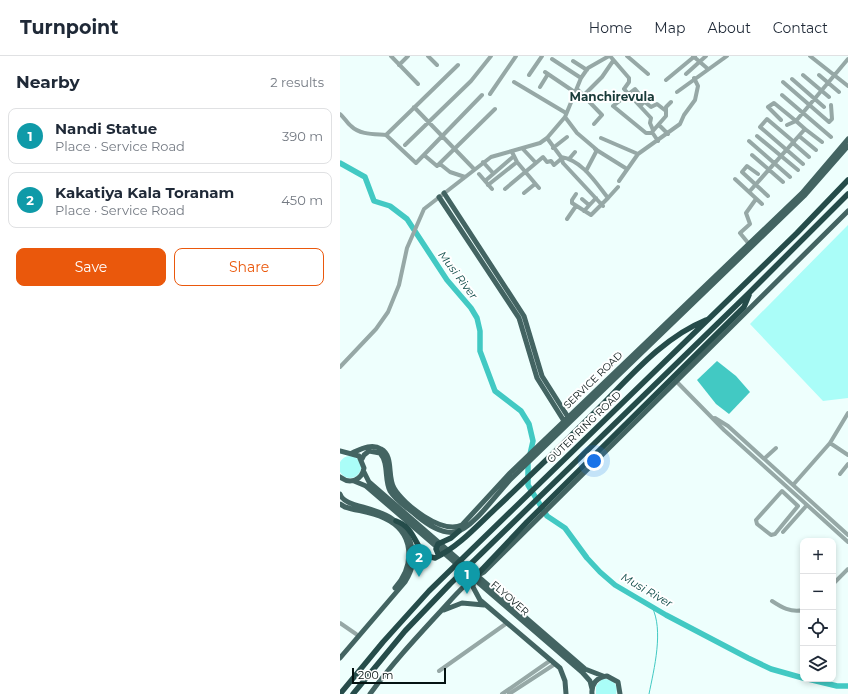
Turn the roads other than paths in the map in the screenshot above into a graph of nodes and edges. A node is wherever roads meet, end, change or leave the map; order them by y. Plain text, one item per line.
1 (391, 56) edge
2 (408, 56) edge
3 (428, 56) edge
4 (491, 56) edge
5 (516, 56) edge
6 (542, 56) edge
7 (609, 56) edge
8 (627, 56) edge
9 (694, 56) edge
10 (706, 56) edge
11 (727, 56) edge
12 (810, 56) edge
13 (552, 59) dead end
14 (848, 59) edge
15 (573, 61) dead end
16 (614, 61) junction
17 (700, 62) junction
18 (399, 65) junction
19 (437, 65) dead end
20 (458, 65) dead end
21 (708, 69) junction
22 (587, 70) junction
23 (648, 74) dead end
24 (686, 74) dead end
25 (528, 75) dead end
26 (803, 75) dead end
27 (820, 75) dead end
28 (834, 76) junction
29 (581, 78) junction
30 (694, 78) junction
31 (792, 79) dead end
32 (666, 80) dead end
33 (514, 82) dead end
34 (783, 82) dead end
35 (828, 82) junction
36 (418, 84) dead end
37 (848, 86) edge
38 (540, 87) dead end
39 (822, 90) junction
40 (577, 91) junction
41 (677, 92) dead end
42 (839, 92) dead end
43 (628, 93) junction
44 (490, 94) dead end
45 (482, 95) dead end
46 (584, 95) junction
47 (782, 96) dead end
48 (829, 96) dead end
49 (814, 98) junction
50 (671, 102) dead end
51 (643, 103) junction
52 (809, 105) junction
53 (831, 105) dead end
54 (414, 107) junction
55 (824, 107) dead end
56 (495, 109) dead end
57 (666, 111) junction
58 (802, 113) junction
59 (340, 114) edge
60 (566, 115) junction
61 (781, 120) dead end
62 (796, 121) junction
63 (428, 123) junction
64 (594, 124) dead end
65 (659, 125) junction
66 (787, 125) dead end
67 (805, 128) junction
68 (652, 131) junction
69 (668, 134) junction
70 (386, 135) junction
71 (442, 136) junction
72 (758, 136) dead end
73 (799, 136) junction
74 (567, 137) dead end
75 (832, 137) dead end
76 (547, 138) junction
77 (601, 138) dead end
78 (848, 139) edge
79 (658, 141) junction
80 (749, 141) dead end
81 (822, 142) dead end
82 (793, 143) junction
83 (405, 146) dead end
84 (590, 146) dead end
85 (848, 146) edge
86 (522, 148) junction
87 (553, 148) junction
88 (454, 149) junction
89 (597, 150) junction
90 (787, 150) junction
91 (816, 150) dead end
92 (575, 152) dead end
93 (513, 154) junction
94 (638, 154) junction
95 (424, 155) junction
96 (752, 155) dead end
97 (782, 156) junction
98 (809, 157) dead end
99 (561, 158) junction
100 (569, 159) junction
101 (483, 162) junction
102 (517, 162) junction
103 (536, 163) junction
104 (440, 164) junction
105 (775, 164) junction
106 (803, 164) dead end
107 (474, 169) junction
108 (627, 169) junction
109 (769, 170) junction
110 (798, 170) dead end
111 (586, 171) junction
112 (493, 173) junction
113 (526, 173) junction
114 (478, 174) dead end
115 (758, 174) dead end
116 (465, 177) junction
117 (790, 177) dead end
118 (735, 179) dead end
119 (848, 180) edge
120 (485, 181) junction
121 (619, 181) dead end
122 (783, 182) dead end
123 (535, 184) junction
124 (488, 185) junction
125 (756, 185) junction
126 (618, 187) dead end
127 (539, 188) dead end
128 (492, 189) dead end
129 (505, 189) dead end
130 (749, 192) junction
131 (524, 193) dead end
132 (576, 194) dead end
133 (848, 194) edge
134 (442, 195) junction
135 (768, 196) dead end
136 (596, 198) junction
137 (608, 198) junction
138 (582, 199) dead end
139 (756, 199) junction
140 (762, 204) dead end
141 (589, 205) junction
142 (602, 205) junction
143 (576, 206) junction
144 (584, 211) junction
145 (848, 211) edge
146 (567, 219) dead end
147 (749, 244) junction
148 (750, 293) junction
149 (709, 318) junction
150 (340, 367) edge
151 (676, 381) junction
152 (848, 413) edge
153 (711, 416) junction
154 (566, 419) junction
155 (554, 433) junction
156 (830, 444) junction
157 (752, 447) junction
158 (776, 448) dead end
159 (340, 451) edge
160 (748, 452) junction
161 (350, 453) junction
162 (848, 455) edge
163 (340, 457) edge
164 (765, 458) junction
165 (362, 459) junction
166 (848, 464) edge
167 (364, 472) junction
168 (840, 474) dead end
169 (511, 475) junction
170 (784, 476) junction
171 (340, 477) edge
172 (346, 480) junction
173 (780, 480) junction
174 (354, 481) junction
175 (340, 484) edge
176 (368, 484) junction
177 (793, 485) junction
178 (789, 489) junction
179 (786, 492) junction
180 (794, 492) junction
181 (340, 494) edge
182 (790, 496) junction
183 (340, 504) edge
184 (807, 505) junction
185 (817, 507) junction
186 (814, 511) junction
187 (396, 521) junction
188 (528, 523) junction
189 (842, 529) junction
190 (459, 531) junction
191 (783, 532) dead end
192 (838, 532) junction
193 (848, 535) edge
194 (848, 542) edge
195 (439, 556) junction
196 (848, 569) edge
197 (475, 577) junction
198 (836, 581) edge
199 (772, 601) dead end
200 (488, 608) junction
201 (441, 611) junction
202 (800, 611) edge
203 (340, 623) edge
204 (507, 623) junction
205 (356, 634) junction
206 (340, 653) edge
207 (340, 658) edge
208 (553, 662) junction
209 (584, 670) junction
210 (439, 671) dead end
211 (603, 676) junction
212 (592, 691) edge
213 (340, 694) edge
214 (353, 694) edge
215 (370, 694) edge
216 (502, 694) edge
217 (509, 694) edge
218 (566, 694) edge
219 (620, 694) edge

1 - 18 street
2 - 18 street
3 - 19 street
4 - 63 street
5 - 44 street
6 - 25 street
7 - 16 street
7 - 22 street
8 - 23 street
9 - 17 street
9 - 32 street
10 - 17 street
11 - 21 street
12 - 28 street
13 - 29 street
14 - 28 street
15 - 22 street
16 - 43 street
16 - 46 street
17 - 21 street
17 - 24 street
18 - 36 street
20 - 54 street
21 - 30 street
22 - 29 street
26 - 39 street
27 - 35 street
28 - 35 street
28 - 37 street
29 - 40 street
30 - 41 street
30 - 69 street
31 - 49 street
33 - 60 street
34 - 52 street
35 - 39 street
35 - 42 street
38 - 40 street
39 - 48 street
39 - 49 street
40 - 46 street
40 - 60 street
43 - 51 street
43 - 51 street
43 - 68 street
45 - 71 street
46 - 64 street
47 - 58 street
49 - 52 street
49 - 55 street
50 - 57 street
51 - 57 street
51 - 68 street
52 - 53 street
52 - 58 street
54 - 63 street
54 - 70 street
56 - 88 street
57 - 65 street
58 - 62 street
58 - 75 street
59 - 70 street
60 - 76 street
60 - 89 street
61 - 62 street
62 - 66 street
62 - 67 street
63 - 71 street
63 - 83 street
65 - 68 street
65 - 69 street
67 - 73 street
67 - 81 street
68 - 79 street
69 - 79 street
70 - 95 street
71 - 88 street
71 - 95 street
72 - 97 street
73 - 82 street
73 - 91 street
74 - 87 street
76 - 86 street
76 - 87 street
77 - 94 street
78 - 147 main road, SERVICE ROAD
79 - 94 street
80 - 105 street
82 - 90 street
82 - 90 street
82 - 98 street
84 - 89 street
85 - 155 main road, SERVICE ROAD
86 - 93 street
86 - 103 street
87 - 99 street
88 - 104 street
88 - 107 street
89 - 108 street
89 - 111 street
90 - 97 street
90 - 106 street
92 - 100 street
93 - 101 street
93 - 102 street
93 - 112 street
94 - 108 street
95 - 104 street
96 - 109 street
97 - 105 street
97 - 110 street
99 - 100 street
99 - 103 street
99 - 136 street
100 - 111 street
101 - 107 street
101 - 112 street
102 - 113 street
102 - 124 street
103 - 113 street
104 - 116 street
105 - 109 street
105 - 117 street
107 - 116 street
108 - 121 street
109 - 122 street
109 - 125 street
111 - 137 street
112 - 120 street
113 - 123 street
113 - 129 street
114 - 120 street
115 - 125 street
116 - 134 street
118 - 130 street
119 - 149 highway, OUTER RING ROAD
120 - 124 street
123 - 127 street
123 - 131 street
124 - 128 street
125 - 130 street
125 - 135 street
126 - 137 street
130 - 139 street
132 - 143 street
133 - 148 highway, OUTER RING ROAD
134 - 150 street
134 - 154 main road
136 - 141 street
136 - 142 street
137 - 142 street
138 - 141 street
139 - 140 street
139 - 147 street
141 - 144 street
142 - 144 street
143 - 144 street
143 - 146 street
145 - 151 main road
147 - 154 main road, SERVICE ROAD
148 - 188 highway
148 - 214 highway, OUTER RING ROAD
149 - 195 highway
149 - 213 highway, OUTER RING ROAD
151 - 153 street
151 - 188 main road
152 - 156 street
153 - 157 street
153 - 160 street
154 - 155 main road, SERVICE ROAD
155 - 169 main road, SERVICE ROAD
156 - 162 street
156 - 177 street
157 - 160 street
157 - 164 street
158 - 164 street
159 - 161 main road
160 - 173 street
161 - 163 main road
161 - 165 main road
161 - 169 main road, SERVICE ROAD
164 - 170 street
165 - 167 main road, FLYOVER
165 - 190 main road
166 - 168 street
167 - 174 main road
167 - 176 main road, FLYOVER
169 - 190 main road, SERVICE ROAD
170 - 173 street
170 - 177 street
171 - 172 main road, FLYOVER
172 - 174 main road, FLYOVER
172 - 175 main road
173 - 178 street
174 - 176 main road, FLYOVER
176 - 209 main road, FLYOVER
177 - 178 street
177 - 185 street
178 - 179 street
178 - 180 street
179 - 182 street
179 - 182 street
180 - 182 street
180 - 184 street
181 - 187 main road
183 - 205 main road
184 - 186 street
184 - 191 street
185 - 186 street
185 - 189 street
186 - 192 street
187 - 195 highway
187 - 207 main road
188 - 197 highway
189 - 192 street
189 - 193 street
190 - 195 highway
192 - 194 street
196 - 198 street
197 - 200 main road
197 - 201 main road
199 - 202 street
200 - 201 main road
200 - 204 main road
201 - 215 main road
203 - 205 street
204 - 208 main road
204 - 210 street
205 - 206 main road
208 - 216 street
208 - 217 street
208 - 218 main road
209 - 211 main road, FLYOVER
209 - 212 main road, FLYOVER
211 - 212 main road
211 - 219 main road, FLYOVER

